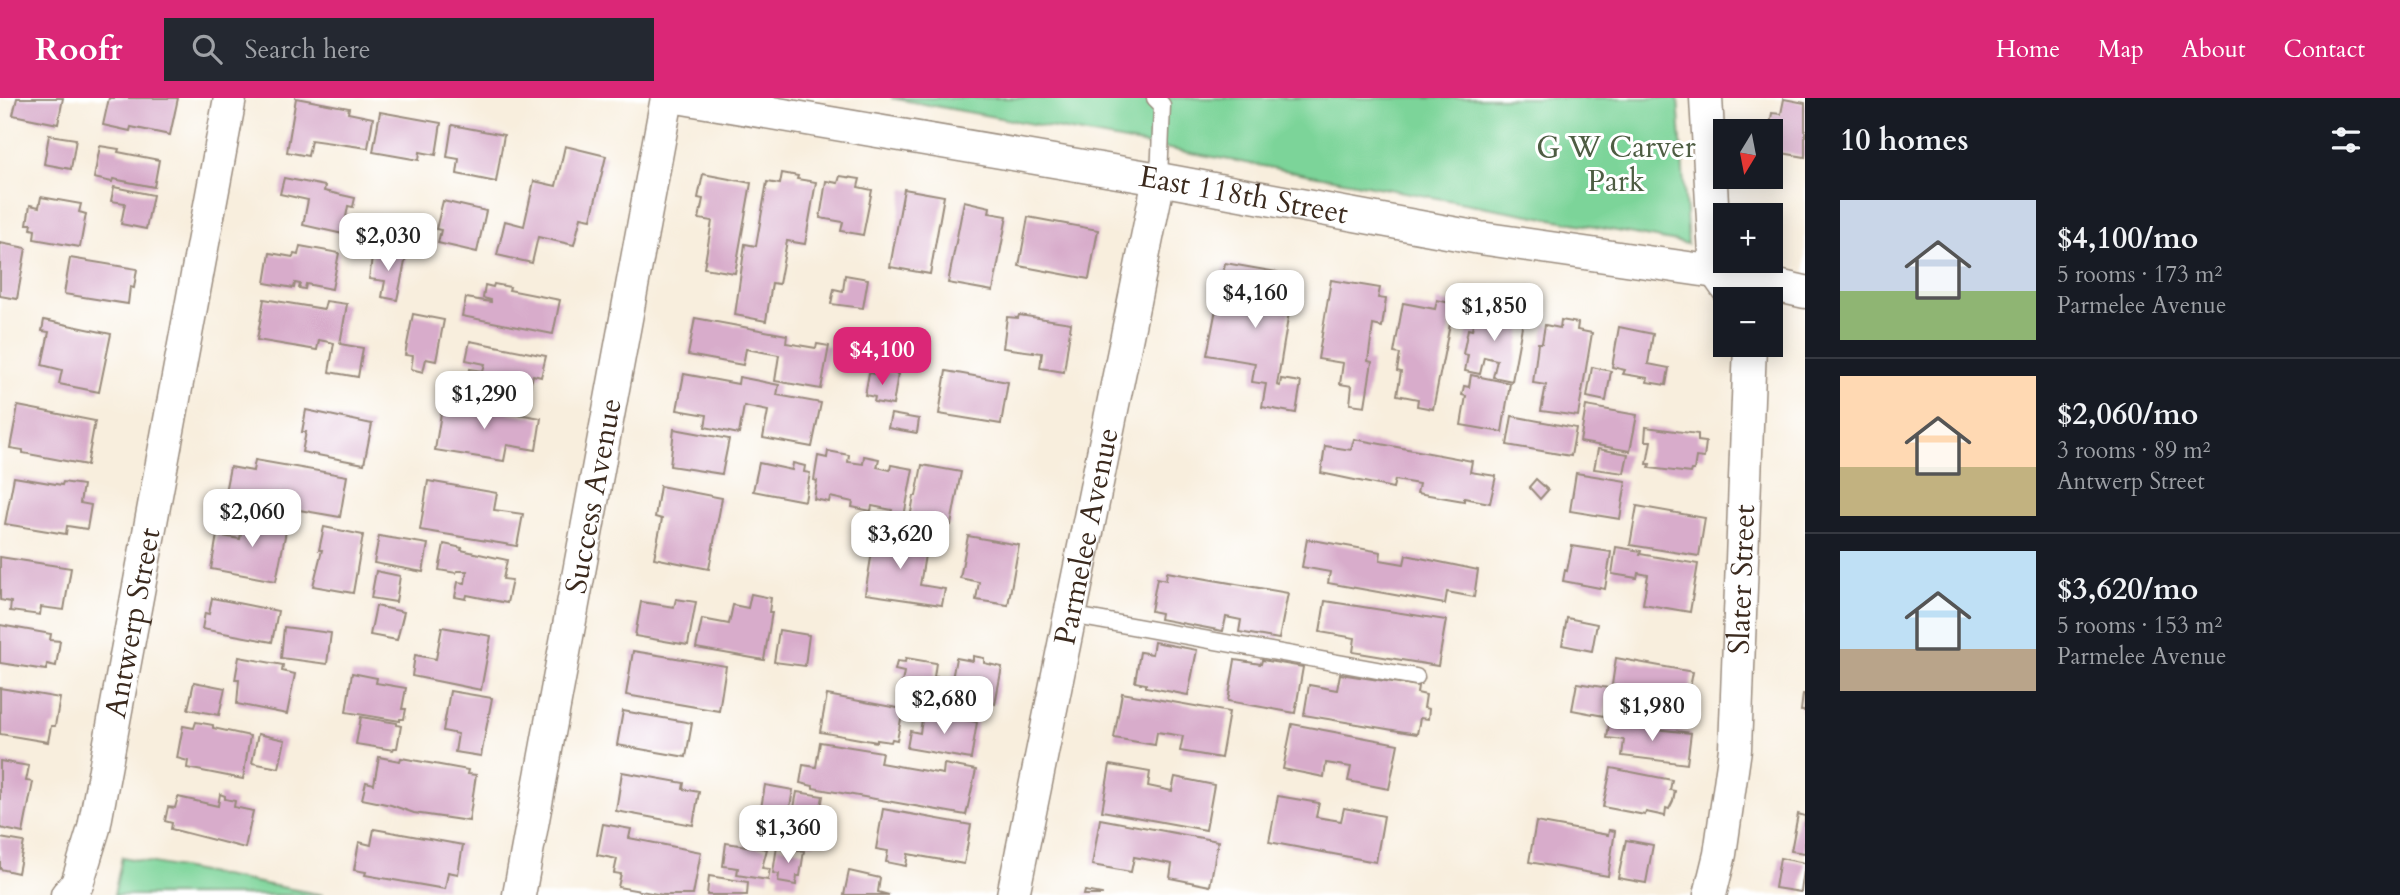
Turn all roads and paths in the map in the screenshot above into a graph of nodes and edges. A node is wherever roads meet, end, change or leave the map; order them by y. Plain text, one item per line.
1 (230, 98) edge
2 (667, 98) edge
3 (682, 98) edge
4 (1155, 98) edge
5 (1706, 98) edge
6 (1159, 179) junction
7 (1713, 220) edge
8 (1713, 272) edge
9 (1720, 273) edge
10 (1805, 292) edge
11 (1750, 357) edge
12 (1070, 615) junction
13 (1416, 677) dead end
14 (67, 895) edge
15 (519, 895) edge
16 (1013, 895) edge
17 (1710, 895) edge

1 - 14 street, Antwerp Street
2 - 15 street, Success Avenue
3 - 6 street, East 118th Street
4 - 6 lane
5 - 7 street
6 - 8 street, East 118th Street
6 - 12 street, Parmelee Avenue
9 - 10 street, East 118th Street
11 - 17 street, Slater Street
12 - 13 lane
12 - 16 street, Parmelee Avenue

